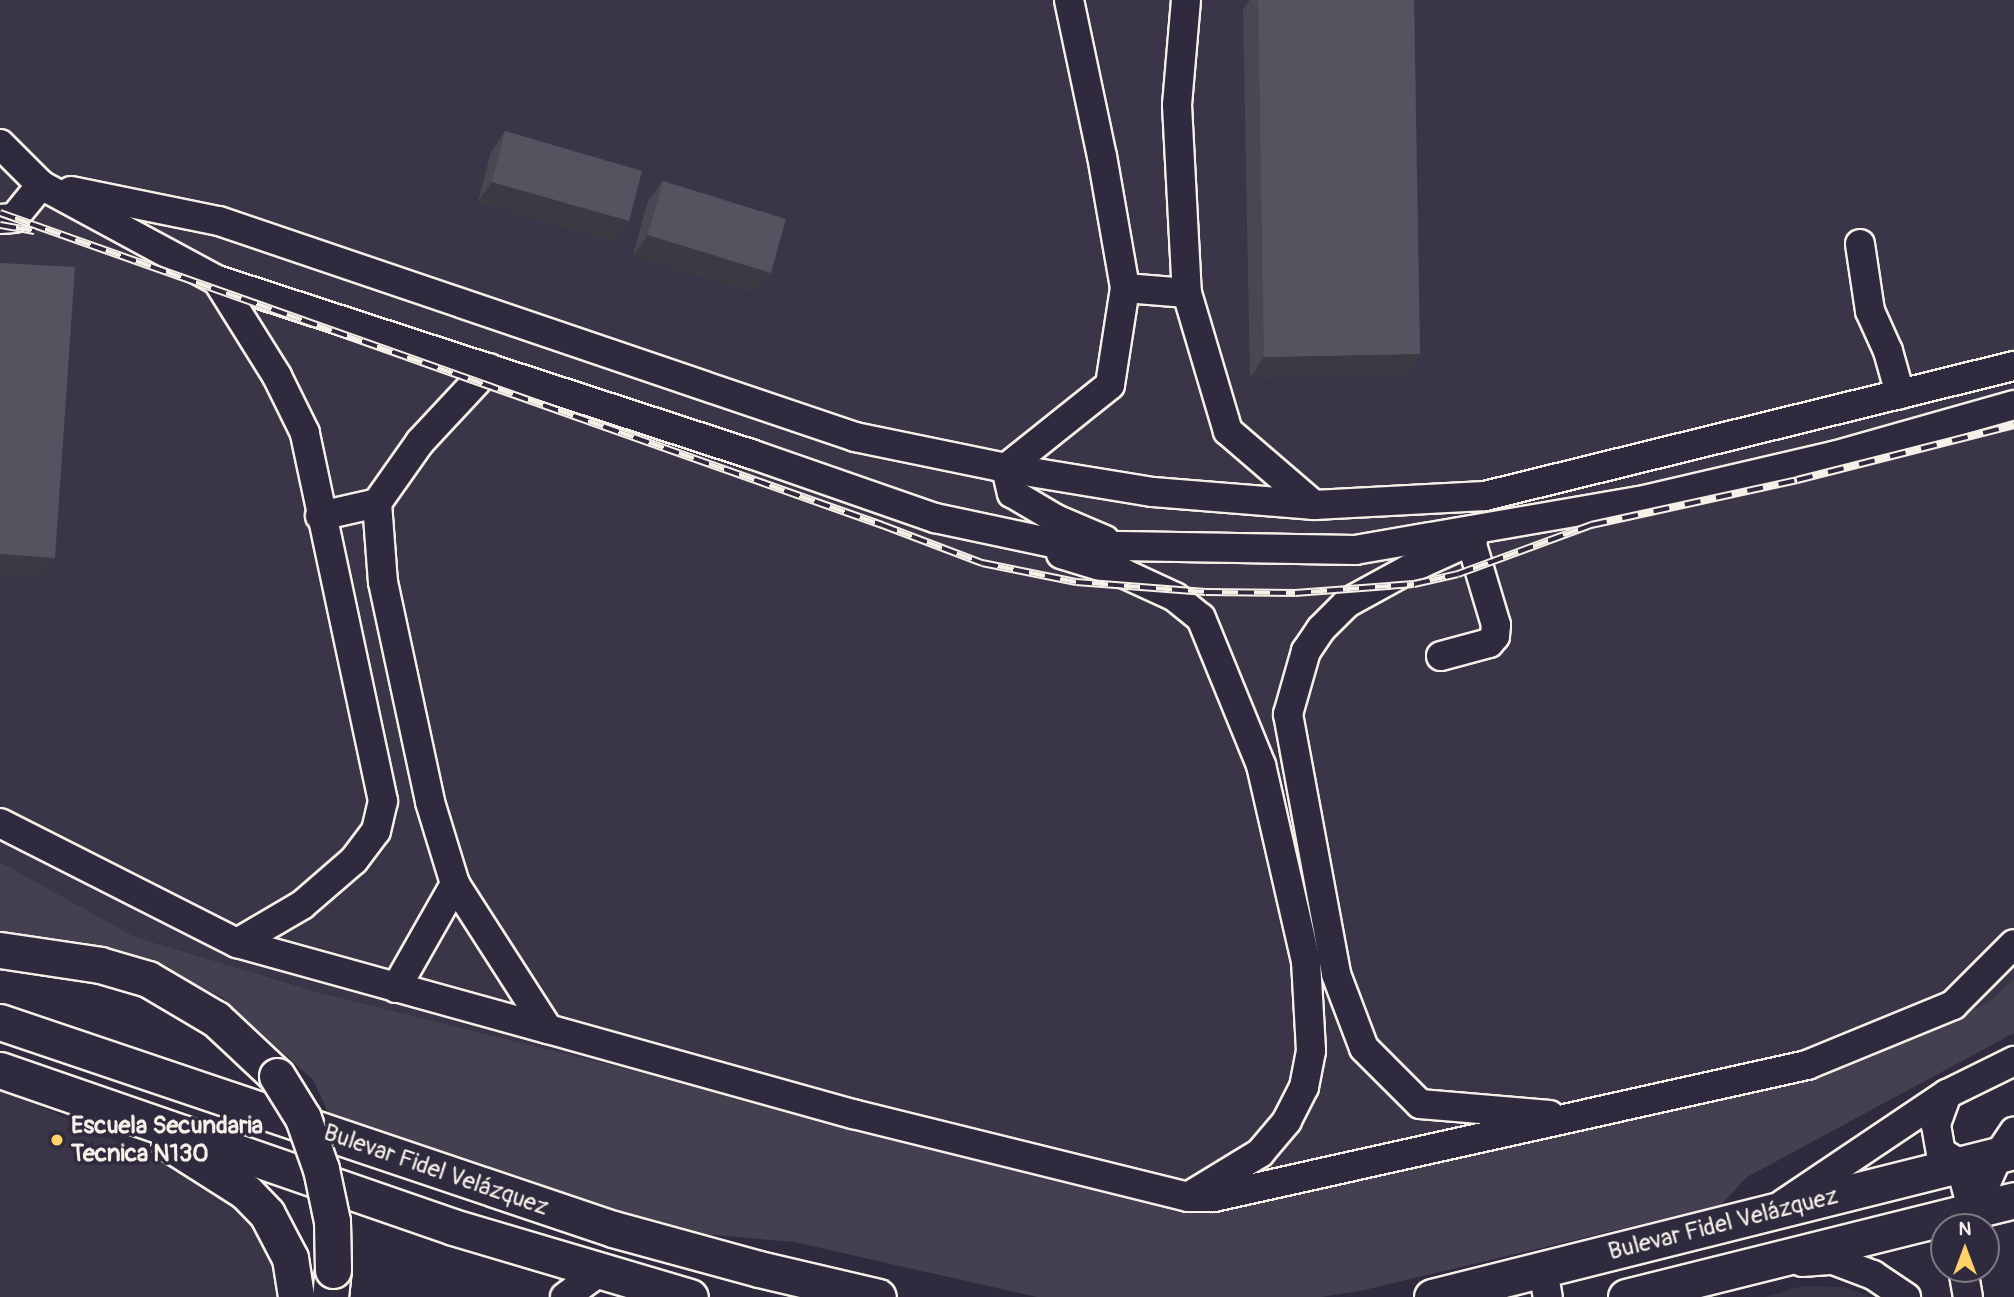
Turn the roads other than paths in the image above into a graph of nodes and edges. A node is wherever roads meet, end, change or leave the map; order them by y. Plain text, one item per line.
1 (1069, 0) edge
2 (1186, 0) edge
3 (0, 144) edge
4 (41, 185) junction
5 (0, 219) edge
6 (1860, 244) dead end
7 (218, 280) junction
8 (1125, 288) junction
9 (1187, 293) junction
10 (2014, 366) edge
11 (489, 368) junction
12 (1900, 394) junction
13 (2014, 405) edge
14 (1823, 414) junction
15 (1834, 456) junction
16 (1006, 468) junction
17 (377, 503) junction
18 (1314, 505) junction
19 (320, 516) junction
20 (1507, 524) junction
21 (984, 531) junction
22 (1471, 541) junction
23 (1119, 546) junction
24 (1441, 656) dead end
25 (0, 823) edge
26 (455, 884) junction
27 (237, 943) junction
28 (2014, 944) edge
29 (0, 950) edge
30 (396, 988) junction
31 (0, 1022) edge
32 (548, 1029) junction
33 (2014, 1060) edge
34 (0, 1070) edge
35 (58, 1091) junction
36 (1947, 1094) junction
37 (1581, 1117) junction
38 (2009, 1145) edge
39 (1960, 1164) junction
40 (1188, 1197) junction
41 (2014, 1200) edge
42 (2014, 1209) edge
43 (1769, 1213) junction
44 (1970, 1213) edge
45 (1974, 1213) edge
46 (1985, 1213) edge
47 (1997, 1213) edge
48 (1930, 1228) edge
49 (1757, 1266) junction
50 (599, 1272) junction
51 (332, 1283) edge
52 (755, 1283) edge
53 (1545, 1283) edge
54 (1679, 1290) edge
55 (296, 1297) edge
56 (565, 1297) edge
57 (690, 1297) edge
58 (878, 1297) edge
59 (1432, 1297) edge
60 (1626, 1297) edge
61 (1906, 1297) edge

1 - 8 street
2 - 9 street
3 - 4 street
4 - 5 street
4 - 7 street
4 - 16 street
6 - 12 street
7 - 11 street
7 - 19 street
8 - 9 street
8 - 16 street
9 - 18 street
10 - 12 street
11 - 17 street
11 - 21 street
12 - 14 street
13 - 15 street
14 - 15 street
14 - 18 street
15 - 20 street
16 - 18 street
16 - 23 street
17 - 19 street
17 - 26 street
19 - 27 street
20 - 22 street
20 - 23 street
21 - 23 street
21 - 40 street
22 - 24 street
22 - 37 street
25 - 27 street
26 - 30 street
26 - 32 street
27 - 30 street
28 - 37 street
29 - 51 main road, bridge
30 - 32 street
31 - 52 main road, Bulevar Fidel Velázquez
32 - 40 street
33 - 36 street
34 - 35 main road, Bulevar Fidel Velázquez
35 - 50 main road, Bulevar Fidel Velázquez
35 - 55 main road
36 - 39 street
36 - 43 street
37 - 40 street
38 - 39 main road, Bulevar Fidel Velázquez
38 - 45 street
39 - 43 main road, Bulevar Fidel Velázquez
39 - 44 street
41 - 46 main road, Bulevar Fidel Velázquez
42 - 47 street
43 - 53 main road, Bulevar Fidel Velázquez
48 - 49 main road, Bulevar Fidel Velázquez
49 - 54 main road, Bulevar Fidel Velázquez
49 - 61 street
50 - 56 street
50 - 57 main road, Bulevar Fidel Velázquez
52 - 58 main road, Bulevar Fidel Velázquez
53 - 59 main road, Bulevar Fidel Velázquez
54 - 60 main road, Bulevar Fidel Velázquez

